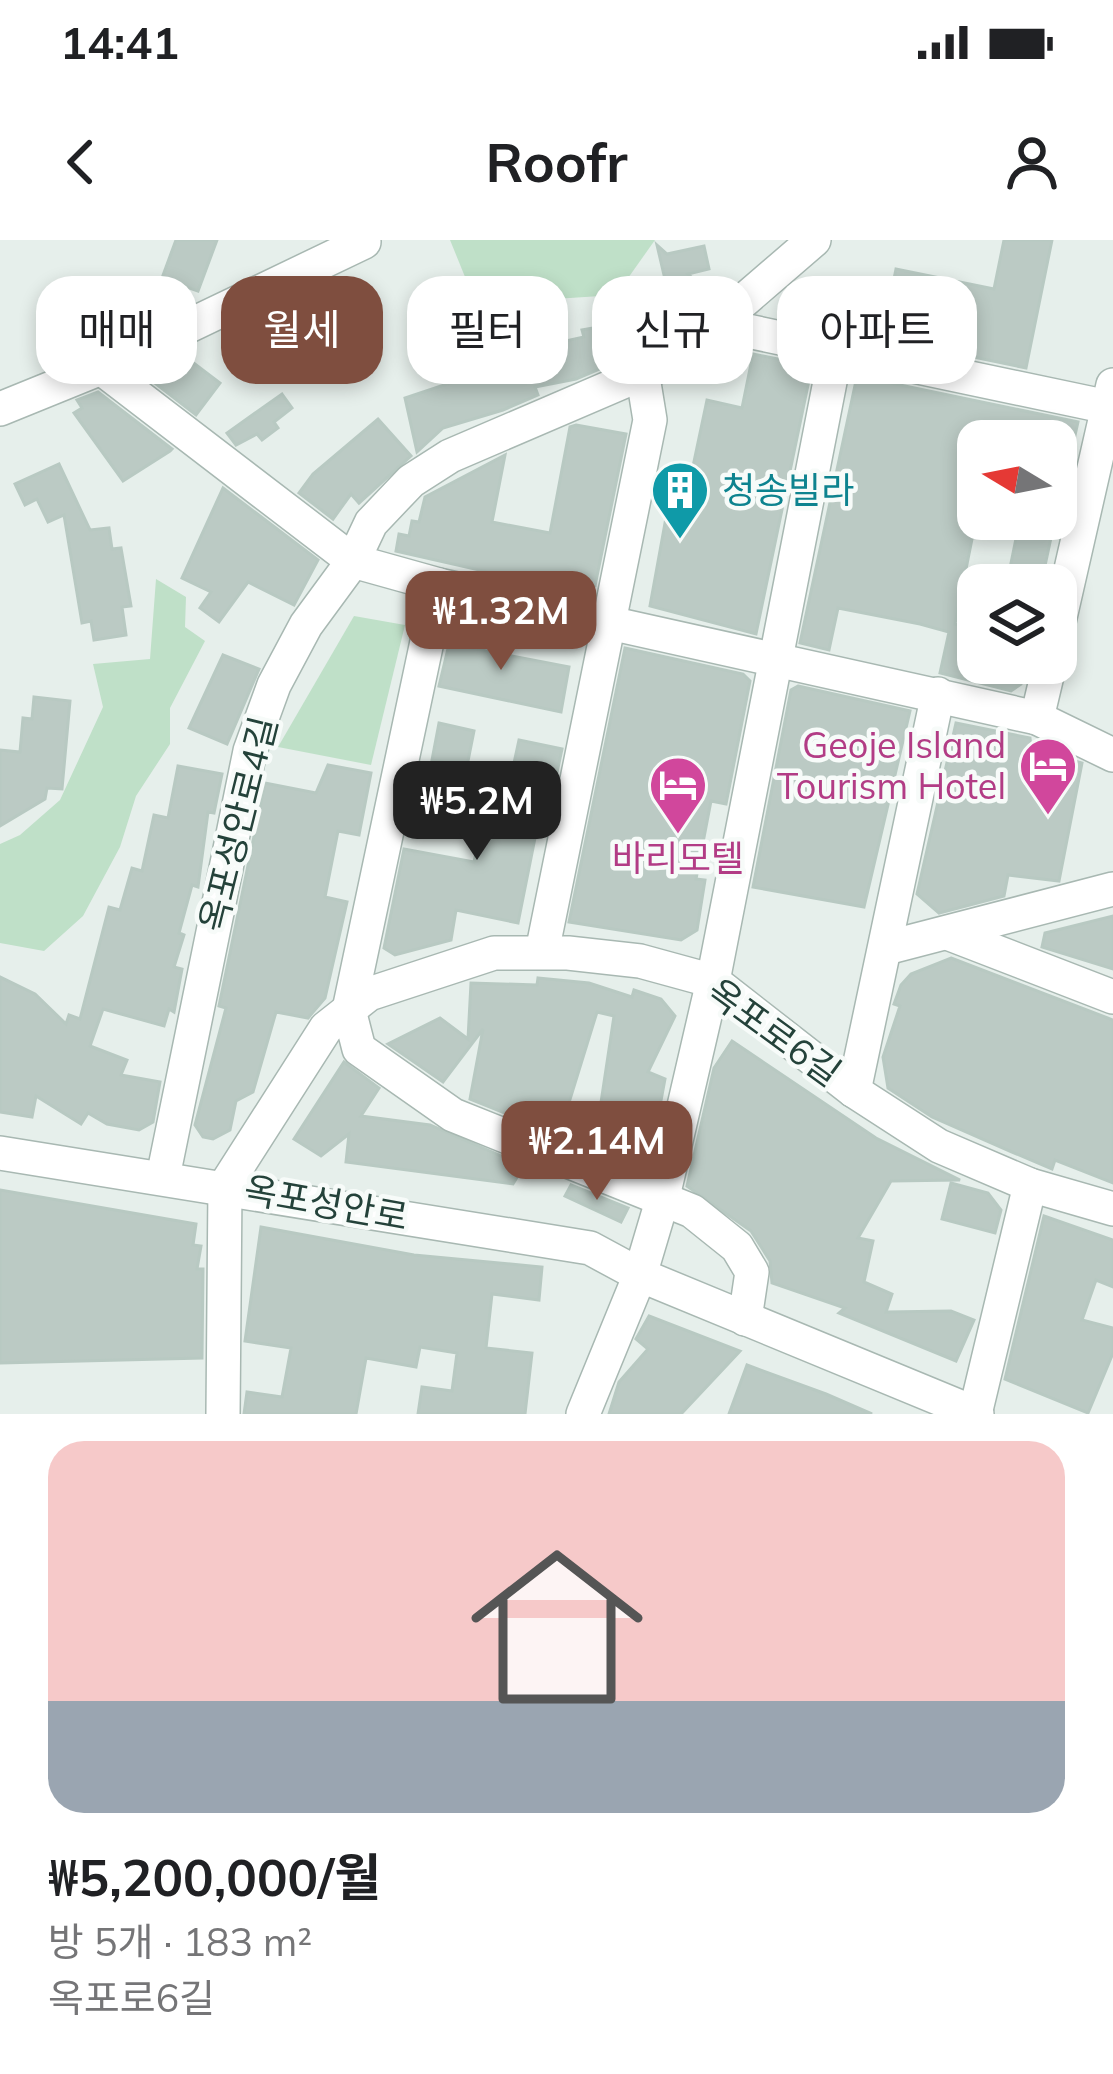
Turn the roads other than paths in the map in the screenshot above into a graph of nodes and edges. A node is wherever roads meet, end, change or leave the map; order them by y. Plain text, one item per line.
1 (355, 240) edge
2 (814, 240) edge
3 (753, 295) edge
4 (197, 322) edge
5 (977, 374) edge
6 (62, 384) edge
7 (122, 384) edge
8 (624, 384) edge
9 (644, 384) edge
10 (830, 384) edge
11 (1110, 396) edge
12 (0, 409) edge
13 (353, 561) junction
14 (1072, 564) edge
15 (439, 585) junction
16 (612, 624) junction
17 (777, 660) junction
18 (1044, 684) edge
19 (938, 694) junction
20 (1037, 718) junction
21 (1113, 755) edge
22 (1113, 889) edge
23 (950, 934) junction
24 (886, 948) junction
25 (542, 952) junction
26 (712, 981) junction
27 (1113, 997) edge
28 (350, 1010) junction
29 (854, 1091) junction
30 (0, 1153) edge
31 (163, 1178) junction
32 (1030, 1185) junction
33 (226, 1186) junction
34 (662, 1201) junction
35 (1113, 1209) edge
36 (640, 1275) junction
37 (746, 1318) junction
38 (224, 1414) edge
39 (583, 1414) edge
40 (975, 1414) edge

1 - 4 street
2 - 3 street, 옥포성안로4길
5 - 11 street
6 - 12 street
7 - 13 street
8 - 13 street, 옥포성안로4길
9 - 16 street
10 - 17 street
11 - 14 street
13 - 15 street
13 - 31 street, 옥포성안로4길
15 - 16 street
15 - 28 street
16 - 17 street
16 - 25 street
17 - 19 street
17 - 26 street
18 - 20 street
19 - 20 street
19 - 24 street
20 - 21 street
22 - 23 street
23 - 24 street
23 - 27 street
24 - 29 street
25 - 26 street, 옥포로6길
25 - 28 street, 옥포로6길
26 - 29 street, 옥포로6길
26 - 34 street
28 - 33 street, 옥포로6길
28 - 34 street
29 - 32 street, 옥포로6길
30 - 31 street, 옥포성안로
31 - 33 street, 옥포성안로
32 - 35 street, 옥포로6길
32 - 40 street
33 - 36 street, 옥포성안로
33 - 38 street
34 - 36 street
34 - 37 street
36 - 37 street, 옥포성안로
36 - 39 street
37 - 40 street, 옥포성안로

